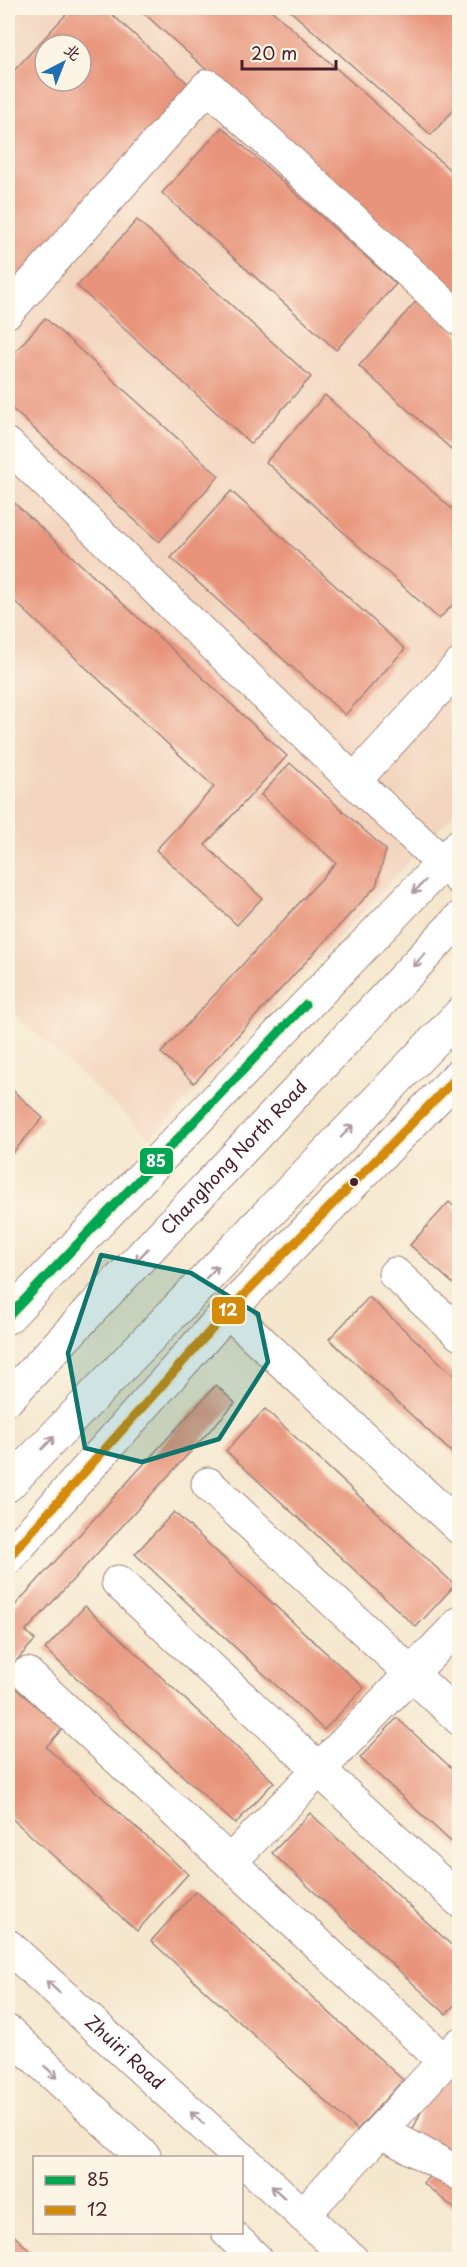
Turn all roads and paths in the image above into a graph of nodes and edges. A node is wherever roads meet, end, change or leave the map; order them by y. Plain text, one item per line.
1 (8, 311) edge
2 (459, 319) edge
3 (8, 445) edge
4 (459, 665) edge
5 (354, 781) junction
6 (454, 862) edge
7 (459, 918) edge
8 (459, 1014) edge
9 (459, 1074) edge
10 (395, 1274) dead end
11 (228, 1311) junction
12 (8, 1317) edge
13 (459, 1334) edge
14 (8, 1398) edge
15 (208, 1484) dead end
16 (8, 1485) edge
17 (459, 1528) edge
18 (8, 1558) edge
19 (118, 1582) dead end
20 (459, 1623) edge
21 (27, 1674) dead end
22 (411, 1674) junction
23 (459, 1719) edge
24 (320, 1769) junction
25 (230, 1862) junction
26 (459, 1901) edge
27 (8, 1946) edge
28 (8, 2032) edge
29 (446, 2047) edge
30 (380, 2131) junction
31 (144, 2156) edge
32 (239, 2156) edge
33 (243, 2160) edge
34 (459, 2174) edge
35 (303, 2215) junction
36 (230, 2234) edge
37 (257, 2259) edge
38 (352, 2259) edge

1 - 2 main road
3 - 5 main road
4 - 5 main road
5 - 6 main road
6 -> 12 main road
7 -> 14 main road, Changhong North Road
16 -> 8 main road
9 - 11 main road
10 - 13 main road
11 - 17 main road
11 - 18 main road
15 - 22 main road
19 - 24 main road
20 - 22 main road
21 - 25 main road
22 - 23 main road
22 - 24 main road
24 - 25 main road
24 - 26 main road
25 - 29 main road
32 -> 27 main road, Zhuiri Road
28 -> 31 main road
29 - 30 main road
30 - 34 main road
30 - 35 main road
35 -> 33 main road, Zhuiri Road
35 - 38 main road, Zhuiri Road
36 - 37 main road

